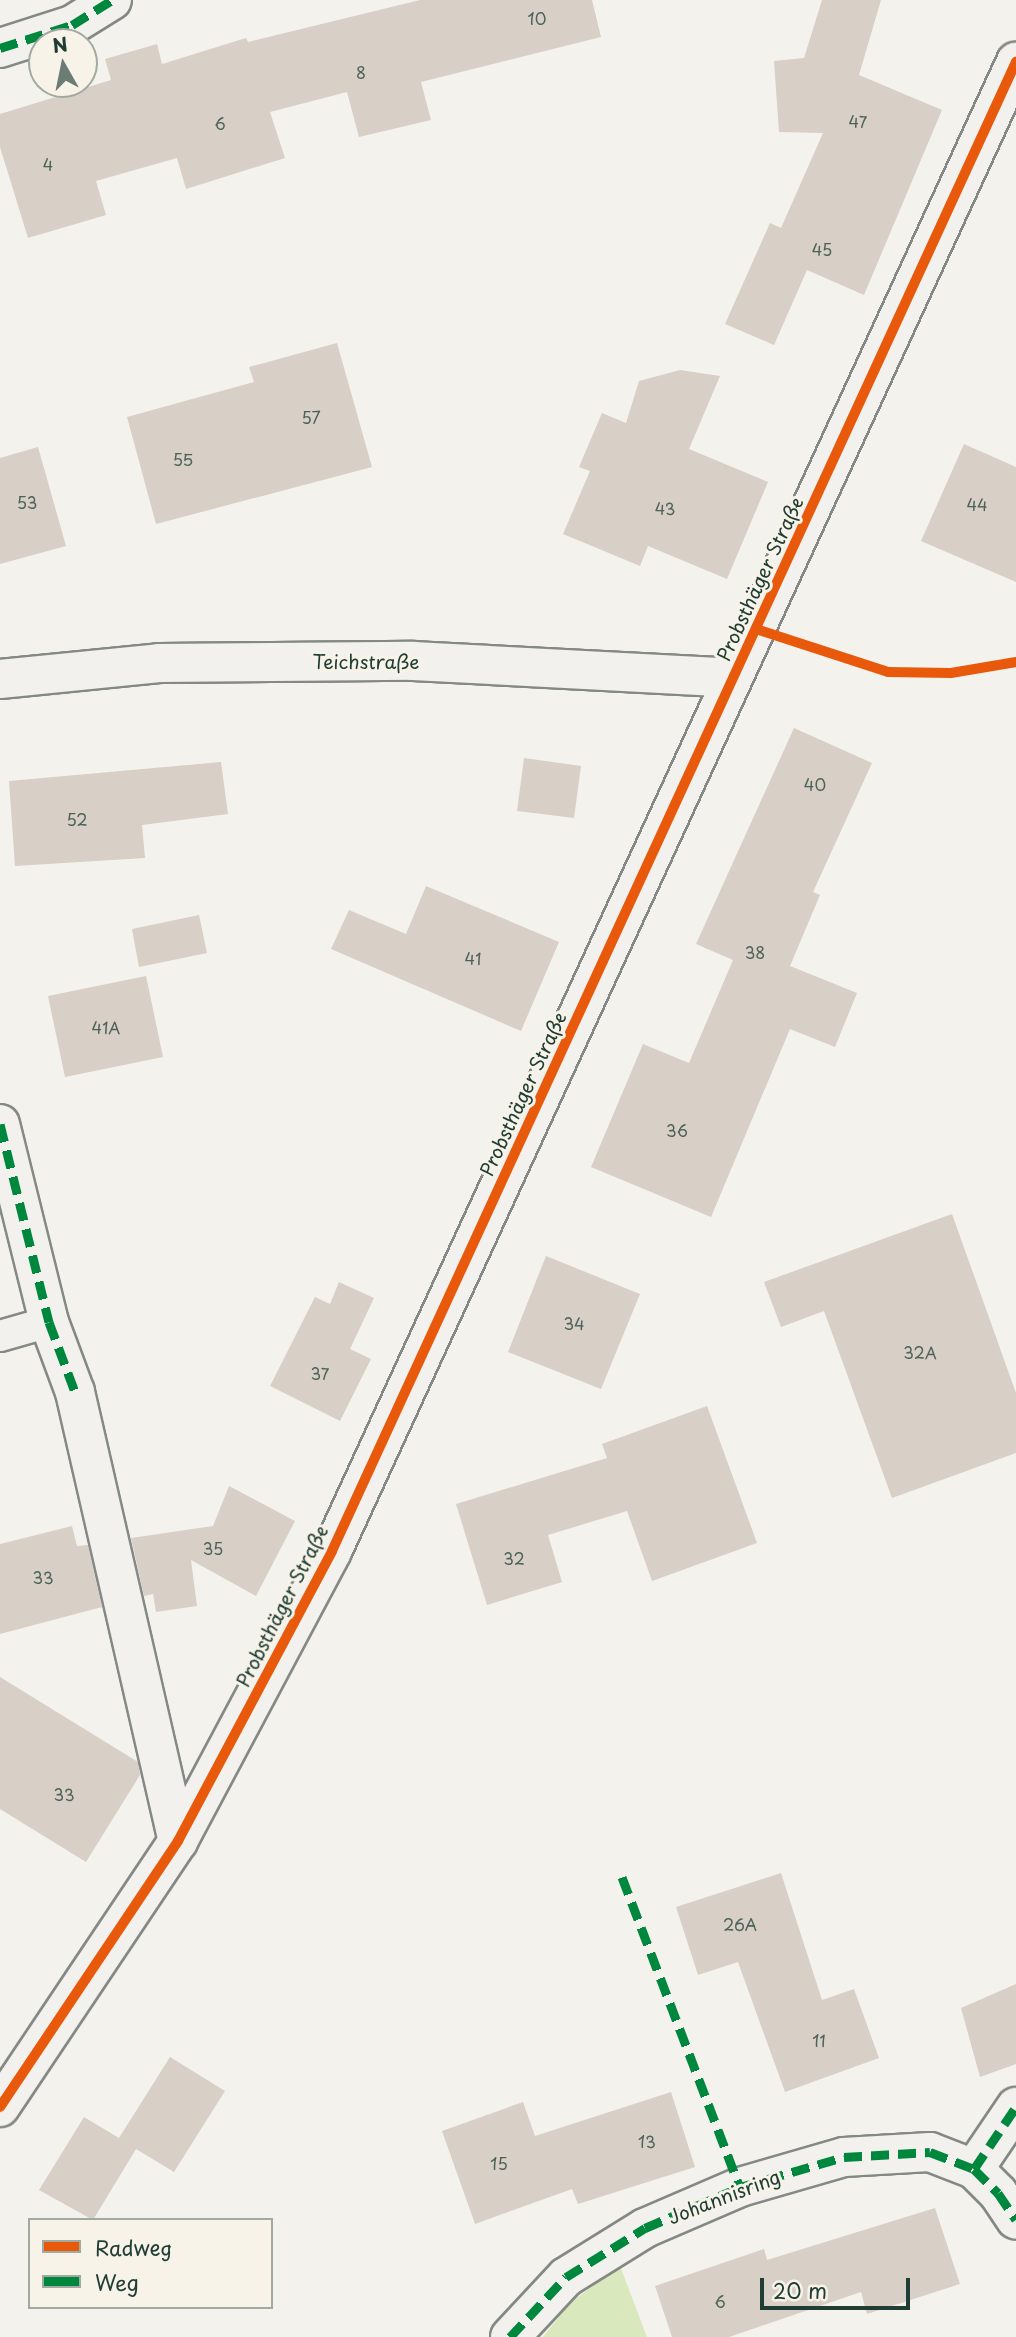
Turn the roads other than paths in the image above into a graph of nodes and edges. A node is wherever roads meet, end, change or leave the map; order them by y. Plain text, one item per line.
1 (111, 0) edge
2 (0, 48) edge
3 (1016, 62) edge
4 (733, 678) junction
5 (0, 679) edge
6 (0, 1124) edge
7 (49, 1322) junction
8 (0, 1336) edge
9 (178, 1841) junction
10 (0, 2107) edge
11 (1016, 2107) edge
12 (974, 2169) junction
13 (1016, 2220) edge
14 (510, 2337) edge

1 - 2 street
3 - 4 street, Probsthäger Straße
4 - 5 street, Teichstraße
4 - 9 street, Probsthäger Straße
6 - 7 street
7 - 8 lane
7 - 9 street
9 - 10 street, Probsthäger Straße
11 - 12 street
12 - 13 street, Johannisring
12 - 14 street, Johannisring

